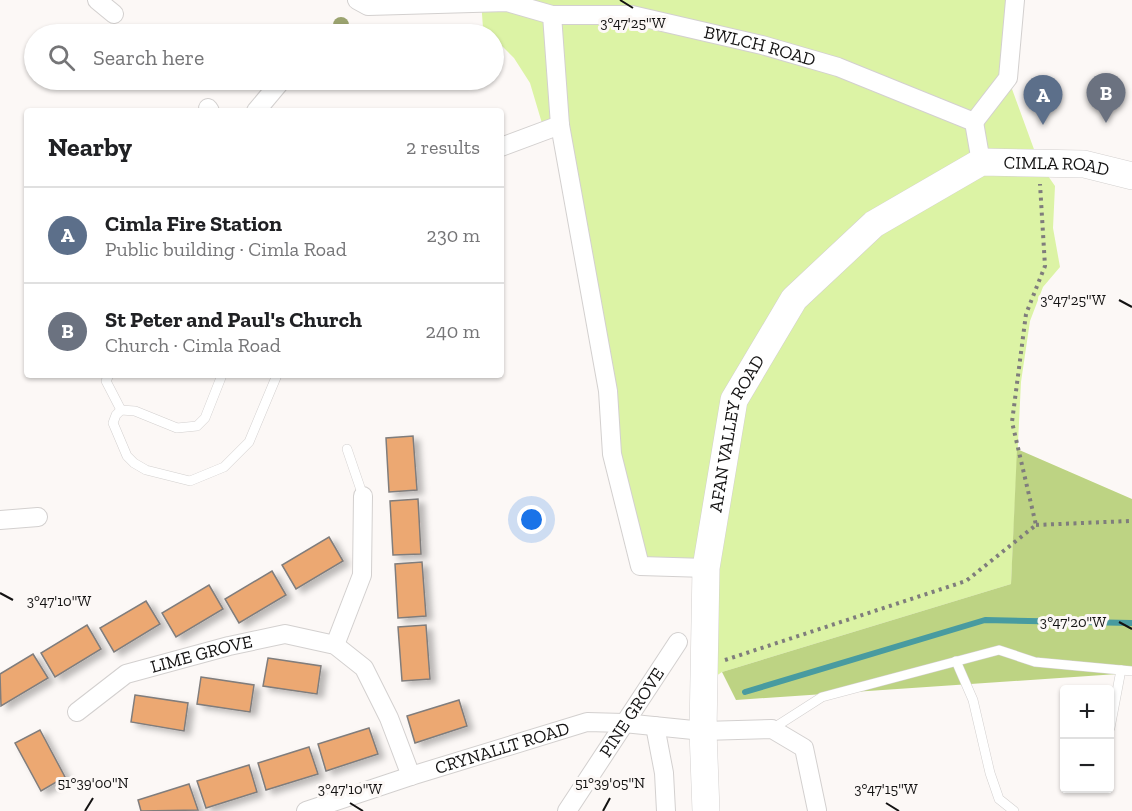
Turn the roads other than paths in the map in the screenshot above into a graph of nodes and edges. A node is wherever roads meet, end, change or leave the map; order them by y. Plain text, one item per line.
1 (98, 0) edge
2 (357, 0) edge
3 (1016, 0) edge
4 (508, 1) edge
5 (114, 14) dead end
6 (552, 15) junction
7 (274, 90) edge
8 (259, 108) edge
9 (974, 122) junction
10 (560, 125) junction
11 (504, 146) edge
12 (981, 162) junction
13 (1132, 176) edge
14 (108, 378) edge
15 (221, 378) edge
16 (276, 378) edge
17 (121, 410) junction
18 (347, 449) dead end
19 (363, 496) joint
20 (38, 517) dead end
21 (0, 520) edge
22 (706, 568) junction
23 (678, 642) dead end
24 (335, 645) junction
25 (956, 661) junction
26 (1121, 670) junction
27 (1132, 671) edge
28 (1114, 707) edge
29 (77, 712) dead end
30 (624, 723) junction
31 (655, 726) junction
32 (772, 729) junction
33 (703, 732) junction
34 (411, 776) junction
35 (817, 810) edge
36 (306, 811) edge
37 (567, 811) edge
38 (666, 811) edge
39 (706, 811) edge
40 (1014, 811) edge

1 - 5 street
2 - 4 street, BWLCH ROAD
3 - 9 street
4 - 6 street, BWLCH ROAD
6 - 9 street, BWLCH ROAD
6 - 10 street
7 - 8 street
9 - 12 street
10 - 11 street
10 - 22 street
12 - 13 main road, CIMLA ROAD
12 - 22 main road, AFAN VALLEY ROAD
14 - 17 lane
15 - 17 lane
16 - 17 lane
18 - 19 lane
19 - 24 street
20 - 21 street
22 - 33 main road, AFAN VALLEY ROAD
23 - 30 street, PINE GROVE
24 - 29 street, LIME GROVE
24 - 34 street, LIME GROVE
25 - 26 lane
25 - 32 lane
25 - 40 lane
26 - 27 lane
26 - 28 lane
30 - 31 street, CRYNALLT ROAD
30 - 34 street, CRYNALLT ROAD
30 - 37 street, PINE GROVE
31 - 33 street, CRYNALLT ROAD
31 - 38 street
32 - 33 street, CRYNALLT ROAD
32 - 35 street
33 - 39 main road, AFAN VALLEY ROAD
34 - 36 street, CRYNALLT ROAD

